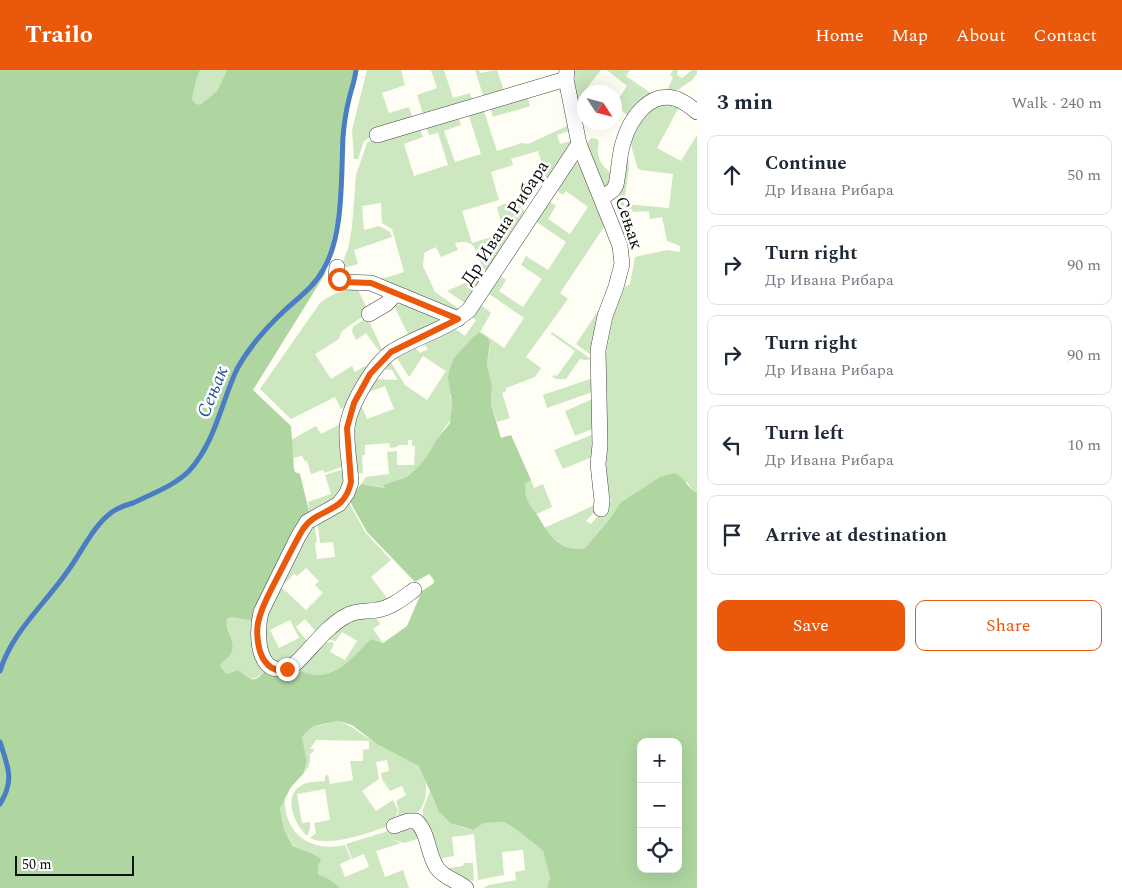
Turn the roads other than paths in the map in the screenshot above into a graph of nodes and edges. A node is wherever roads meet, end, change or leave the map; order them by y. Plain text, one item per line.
1 (567, 74) edge
2 (697, 112) edge
3 (377, 135) dead end
4 (579, 144) junction
5 (602, 198) junction
6 (337, 267) dead end
7 (396, 294) junction
8 (370, 314) dead end
9 (458, 319) junction
10 (601, 509) dead end
11 (414, 590) dead end
12 (394, 826) dead end
13 (466, 888) edge

1 - 3 street
1 - 4 street, Сењак
2 - 5 street
4 - 5 street, Сењак
4 - 9 street, Др Ивана Рибара
5 - 10 street, Сењак
6 - 7 street
7 - 8 street
7 - 9 street
9 - 11 street, Др Ивана Рибара
12 - 13 street

